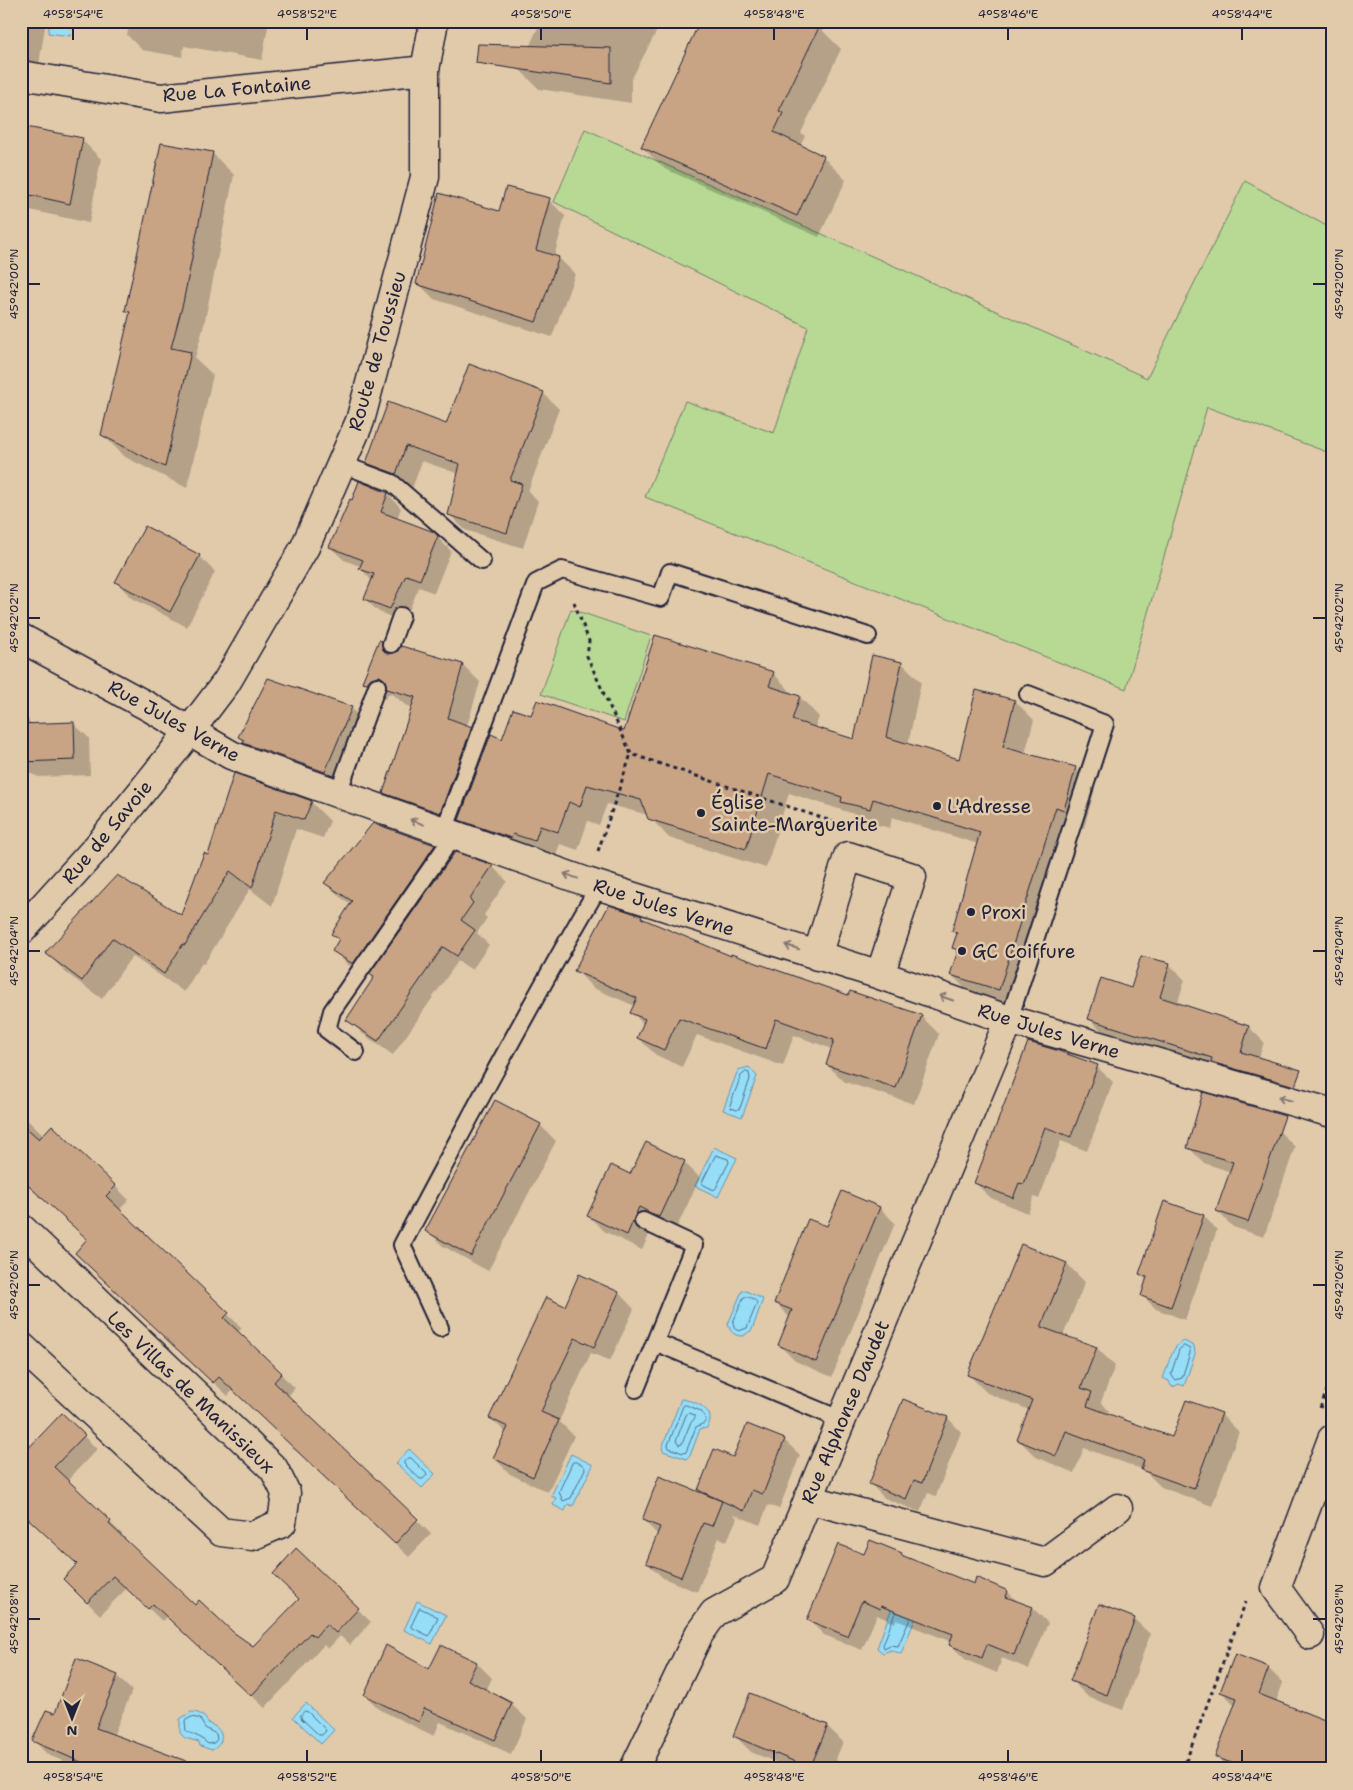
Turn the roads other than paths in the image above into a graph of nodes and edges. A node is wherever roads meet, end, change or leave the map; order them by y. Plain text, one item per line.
1 (434, 21) edge
2 (425, 70) junction
3 (21, 75) edge
4 (341, 464) junction
5 (482, 561) dead end
6 (401, 616) dead end
7 (868, 636) dead end
8 (21, 638) edge
9 (391, 644) dead end
10 (377, 686) dead end
11 (1028, 694) dead end
12 (189, 731) junction
13 (338, 793) junction
14 (449, 833) junction
15 (593, 884) junction
16 (21, 931) edge
17 (817, 956) junction
18 (880, 975) junction
19 (1009, 1020) junction
20 (356, 1052) dead end
21 (1332, 1113) edge
22 (644, 1221) dead end
23 (21, 1228) edge
24 (440, 1328) dead end
25 (655, 1342) junction
26 (21, 1346) edge
27 (636, 1389) dead end
28 (842, 1420) junction
29 (1332, 1439) edge
30 (808, 1499) junction
31 (1118, 1508) dead end
32 (1310, 1635) dead end
33 (634, 1769) edge

1 - 2 street, Route de Toussieu
2 - 3 street, Rue La Fontaine
2 - 4 street, Route de Toussieu
4 - 5 lane
4 - 12 street, Route de Toussieu
6 - 9 lane
7 - 14 lane
8 - 12 street, Rue Jules Verne
10 - 13 lane
11 - 19 lane
12 - 13 street, Rue Jules Verne
12 - 16 street, Rue de Savoie
14 -> 13 street, Rue Jules Verne
15 -> 14 street, Rue Jules Verne
14 - 20 lane
17 -> 15 street, Rue Jules Verne
15 - 24 lane
17 - 18 street, Rue Jules Verne
17 - 18 street
19 -> 18 street, Rue Jules Verne
21 -> 19 street, Rue Jules Verne
19 - 28 street, Rue Alphonse Daudet
22 - 25 lane
23 - 26 street, Les Villas de Manissieux
25 - 27 lane
25 - 28 lane
28 - 30 street, Rue Alphonse Daudet
29 - 32 street
30 - 31 street
30 - 33 street, Rue Alphonse Daudet

